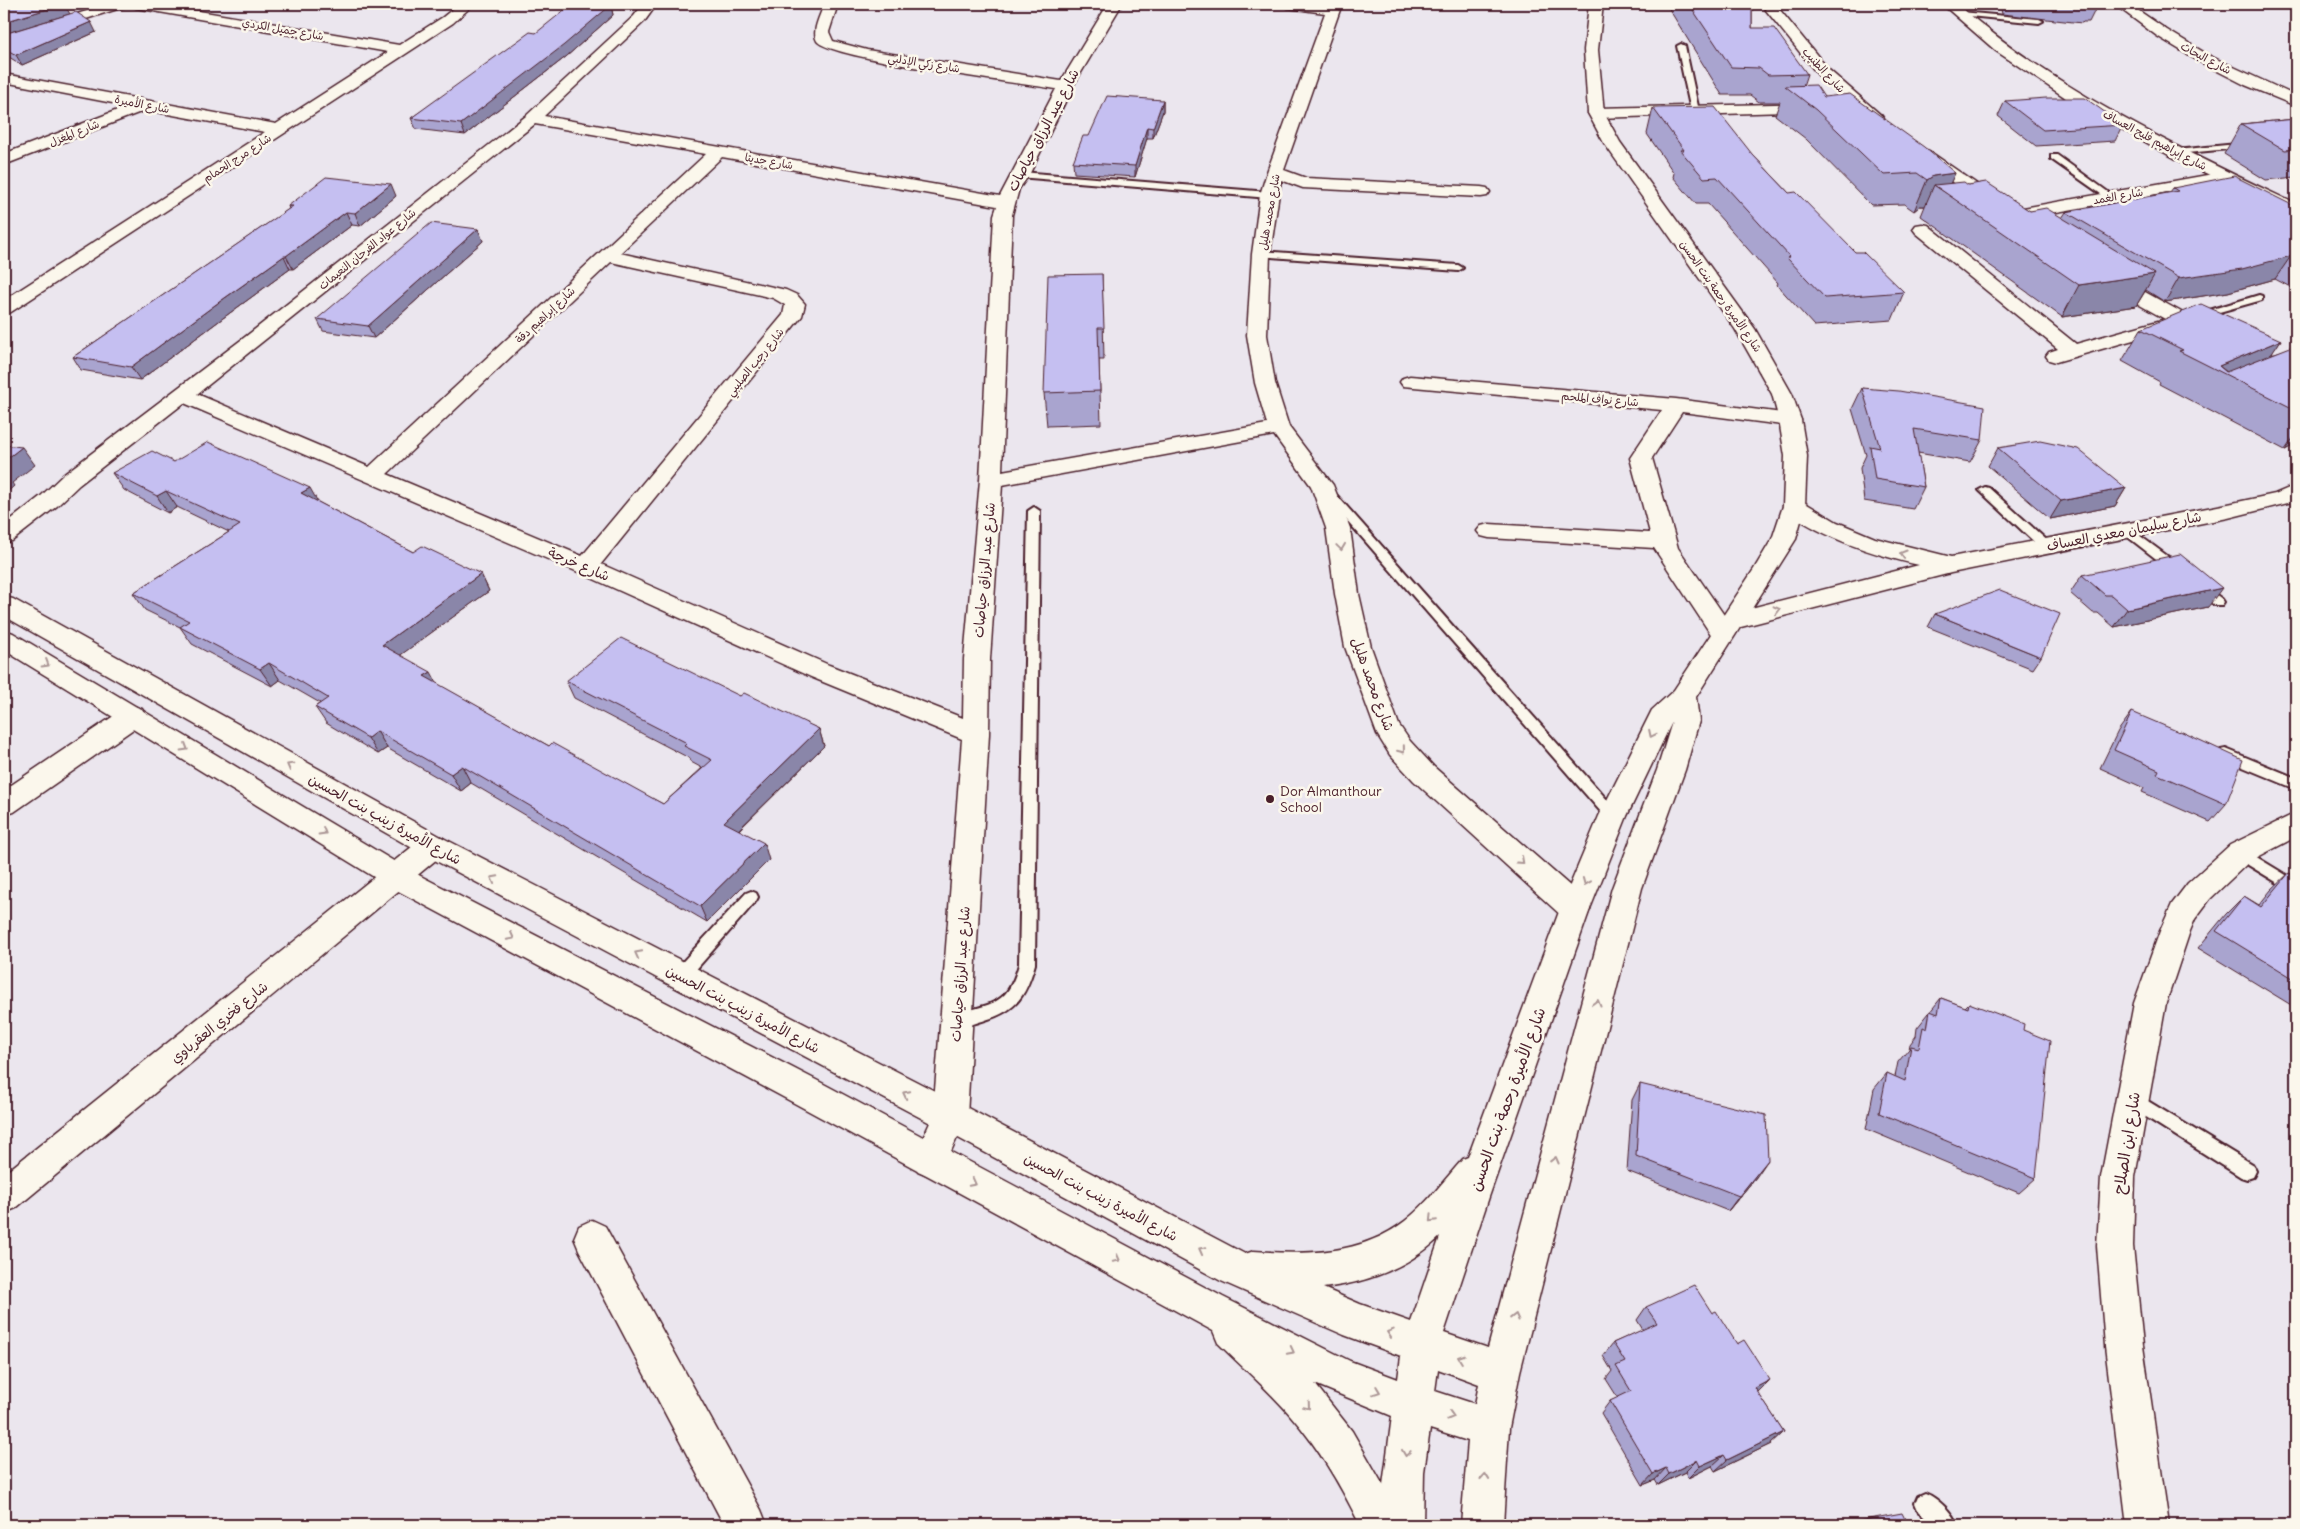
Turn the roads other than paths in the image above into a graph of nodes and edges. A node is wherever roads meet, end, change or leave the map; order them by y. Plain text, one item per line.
1 (124, 4) edge
2 (136, 4) edge
3 (468, 4) edge
4 (650, 4) edge
5 (830, 4) edge
6 (1115, 4) edge
7 (1288, 4) edge
8 (1596, 4) edge
9 (1768, 4) edge
10 (1948, 4) edge
11 (2121, 4) edge
12 (1334, 7) edge
13 (1961, 14) junction
14 (2039, 21) dead end
15 (4, 41) edge
16 (1681, 46) dead end
17 (401, 50) junction
18 (4, 78) edge
19 (1065, 86) junction
20 (2294, 97) edge
21 (144, 105) junction
22 (1860, 106) junction
23 (1695, 111) junction
24 (1596, 114) junction
25 (532, 119) junction
26 (1887, 128) edge
27 (280, 130) junction
28 (1909, 144) edge
29 (2252, 144) edge
30 (717, 152) junction
31 (2176, 152) junction
32 (2054, 157) dead end
33 (4, 160) edge
34 (1275, 172) junction
35 (1021, 175) junction
36 (2224, 177) junction
37 (1481, 192) dead end
38 (1269, 195) junction
39 (2111, 197) junction
40 (1005, 202) junction
41 (1993, 203) junction
42 (1975, 205) edge
43 (2296, 211) edge
44 (2012, 216) junction
45 (1922, 229) dead end
46 (2035, 231) edge
47 (1261, 254) junction
48 (608, 256) junction
49 (1458, 268) dead end
50 (2095, 271) edge
51 (2259, 298) edge
52 (4, 308) edge
53 (2180, 320) junction
54 (2221, 341) edge
55 (1410, 382) dead end
56 (182, 395) junction
57 (1676, 406) junction
58 (1790, 420) junction
59 (1279, 428) junction
60 (372, 476) junction
61 (71, 480) junction
62 (991, 480) junction
63 (1322, 485) junction
64 (1985, 490) dead end
65 (2292, 499) edge
66 (1794, 506) junction
67 (1034, 511) dead end
68 (4, 518) edge
69 (1489, 531) dead end
70 (2128, 531) junction
71 (4, 536) edge
72 (1664, 541) junction
73 (2047, 547) junction
74 (1950, 565) junction
75 (586, 567) junction
76 (2218, 602) edge
77 (4, 605) edge
78 (1726, 627) junction
79 (4, 639) edge
80 (1682, 697) junction
81 (132, 716) junction
82 (976, 734) junction
83 (2214, 749) edge
84 (2296, 784) edge
85 (4, 804) edge
86 (1613, 816) junction
87 (2296, 824) edge
88 (433, 846) junction
89 (2240, 853) junction
90 (397, 877) junction
91 (2296, 888) edge
92 (751, 897) dead end
93 (1574, 909) junction
94 (680, 976) junction
95 (958, 1021) junction
96 (2133, 1100) junction
97 (950, 1116) junction
98 (1487, 1156) junction
99 (930, 1160) junction
100 (2247, 1171) dead end
101 (4, 1196) edge
102 (592, 1238) dead end
103 (1234, 1268) junction
104 (1210, 1310) junction
105 (1422, 1344) junction
106 (1501, 1372) junction
107 (1413, 1404) junction
108 (1489, 1428) junction
109 (1925, 1503) dead end
110 (746, 1525) edge
111 (1381, 1525) edge
112 (1402, 1525) edge
113 (1482, 1525) edge
114 (1947, 1525) edge
115 (2148, 1525) edge

1 - 15 street
2 - 17 street, شارع جميل الكردي
3 - 17 street, شارع مرج الحمام
4 - 25 street, شارع عواد الفرحان النعيمات
5 - 19 street, شارع زكي الإدلبي
6 - 19 street, شارع عبد الرزاق حياصات
7 - 12 street
8 - 24 street, شارع الأميرة رحمة بنت الحسن
9 - 22 street, شارع الطنيب
10 - 13 street, شارع إبراهيم فليح العساف
11 - 20 street, شارع البحاث
12 - 34 street, شارع محمد هليل
13 - 14 lane
13 - 31 street, شارع إبراهيم فليح العساف
16 - 23 lane
17 - 27 street, شارع مرج الحمام
18 - 21 street, شارع الأميرة
19 - 35 street, شارع عبد الرزاق حياصات
21 - 27 street, شارع الأميرة
21 - 33 street, شارع المغزل
22 - 23 street
22 - 26 street, شارع الطنيب
23 - 24 street
24 - 58 street, شارع الأميرة رحمة بنت الحسن
25 - 30 street, شارع جديتا
25 - 56 street, شارع عواد الفرحان النعيمات
27 - 52 street, شارع مرج الحمام
28 - 41 street
29 - 31 lane
30 - 40 street, شارع جديتا
30 - 48 street, شارع إبراهيم دقة
31 - 36 street, شارع إبراهيم فليح العساف
32 - 39 lane
34 - 37 street
34 - 38 street, شارع محمد هليل
35 - 38 lane
35 - 40 street, شارع عبد الرزاق حياصات
36 - 39 street, شارع الغمد
36 - 43 street, شارع إبراهيم فليح العساف
38 - 47 street, شارع محمد هليل
39 - 44 street, شارع الغمد
40 - 62 street, شارع عبد الرزاق حياصات
41 - 42 lane
41 - 44 street
44 - 46 street
45 - 53 street
47 - 49 lane
47 - 59 street, شارع محمد هليل
48 - 60 street, شارع إبراهيم دقة
48 - 75 street, شارع رجب الصليبي
50 - 53 street
51 - 53 lane
53 - 54 street
55 - 57 street, شارع نواف الملحم
56 - 60 street, شارع خرجة
56 - 61 street, شارع عواد الفرحان النعيمات
57 - 58 street, شارع نواف الملحم
57 - 72 street
58 - 66 street, شارع الأميرة رحمة بنت الحسن
59 - 62 street
59 - 63 street, شارع محمد هليل
60 - 75 street, شارع خرجة
61 - 68 street, شارع عواد الفرحان النعيمات
61 - 71 street, شارع عواد الفرحان النعيمات
62 - 82 street, شارع عبد الرزاق حياصات
63 - 86 lane
63 -> 93 street, شارع محمد هليل
64 - 73 lane
65 - 70 street, شارع سليمان معدي العساف
74 -> 66 street, شارع سليمان معدي العساف
66 - 78 street, شارع الأميرة رحمة بنت الحسن
67 - 95 lane
69 - 72 street
70 - 73 street, شارع سليمان معدي العساف
70 - 76 lane
72 - 78 street
73 - 74 street, شارع سليمان معدي العساف
78 -> 74 street, شارع سليمان معدي العساف
75 - 82 street, شارع خرجة
88 -> 77 street, شارع الأميرة زينب بنت الحسين
78 - 80 street, شارع الأميرة رحمة بنت الحسن
79 -> 81 street
80 -> 86 street, شارع الأميرة رحمة بنت الحسن
106 -> 80 street
81 - 85 street
81 -> 90 street
82 - 95 street, شارع عبد الرزاق حياصات
83 - 84 lane
86 -> 93 street, شارع الأميرة رحمة بنت الحسن
87 - 89 street, شارع ابن الصلاح
88 - 90 street, شارع فخري العقرباوي
94 -> 88 street, شارع الأميرة زينب بنت الحسين
89 - 91 lane
89 - 96 street, شارع ابن الصلاح
90 -> 99 street
90 - 101 street, شارع فخري العقرباوي
92 - 94 lane
93 - 98 street, شارع الأميرة رحمة بنت الحسن
97 -> 94 street, شارع الأميرة زينب بنت الحسين
95 - 97 street, شارع عبد الرزاق حياصات
96 - 100 lane
96 - 115 street, شارع ابن الصلاح
97 - 99 street, شارع عبد الرزاق حياصات
103 -> 97 street, شارع الأميرة زينب بنت الحسين
98 -> 103 street
98 - 105 street, شارع الأميرة رحمة بنت الحسن
99 -> 104 street
102 - 110 street
105 -> 103 street, شارع الأميرة زينب بنت الحسين
104 -> 107 street
104 -> 111 street
106 -> 105 street, شارع الأميرة زينب بنت الحسين
105 - 107 street, شارع الأميرة رحمة بنت الحسن
106 - 108 street
107 -> 108 street
107 -> 112 street, شارع الأميرة رحمة بنت الحسن
113 -> 108 street
109 - 114 lane

